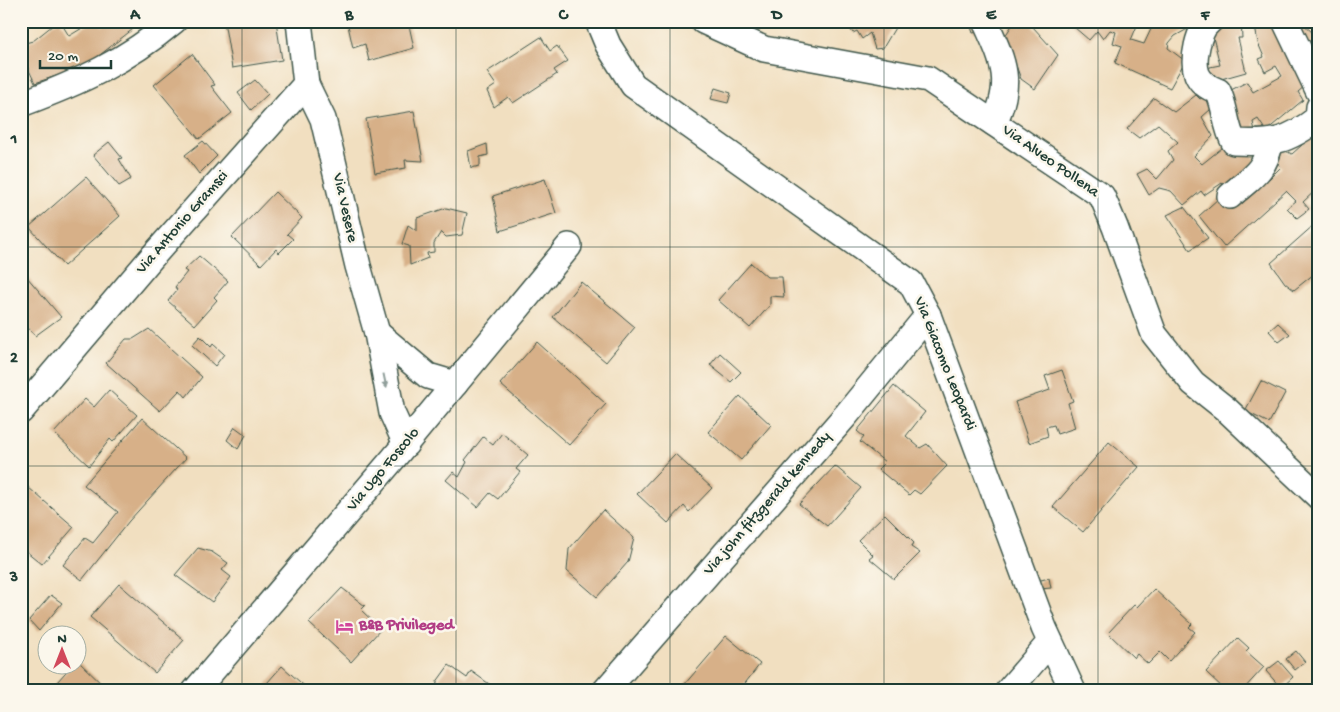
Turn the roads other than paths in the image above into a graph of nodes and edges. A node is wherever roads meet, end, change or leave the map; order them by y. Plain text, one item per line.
1 (174, 21) edge
2 (299, 21) edge
3 (598, 21) edge
4 (703, 21) edge
5 (985, 21) edge
6 (1210, 21) edge
7 (1284, 21) edge
8 (306, 84) junction
9 (1319, 92) edge
10 (22, 102) edge
11 (1319, 108) edge
12 (994, 123) junction
13 (1270, 143) junction
14 (1230, 196) dead end
15 (569, 246) dead end
16 (928, 315) junction
17 (377, 333) junction
18 (455, 384) junction
19 (21, 411) edge
20 (406, 444) junction
21 (1319, 497) edge
22 (1050, 642) junction
23 (195, 691) edge
24 (605, 691) edge
25 (1008, 691) edge
26 (1073, 691) edge

1 - 10 street
2 - 8 street
3 - 16 street, Via Giacomo Leopardi
4 - 12 street, Via Alveo Pollena
5 - 12 street
6 - 13 street
7 - 9 street
8 - 17 street, Via Vesere
8 - 19 street, Via Antonio Gramsci
11 - 13 street
12 - 21 street, Via Alveo Pollena
13 - 14 street
15 - 18 street, Via Ugo Foscolo
16 - 22 street, Via Giacomo Leopardi
16 - 24 street, Via john fitzgerald kennedy
17 - 18 street
17 -> 20 street, Via Vesere
18 - 20 street, Via Ugo Foscolo
20 - 23 street, Via Ugo Foscolo
22 - 25 street
22 - 26 street, Via Giacomo Leopardi

